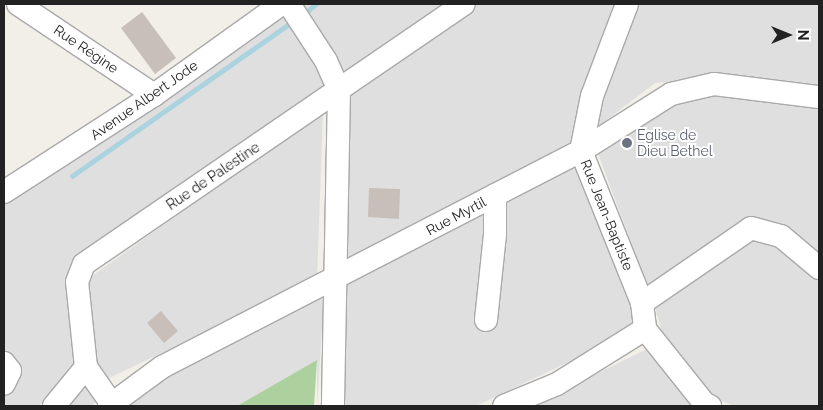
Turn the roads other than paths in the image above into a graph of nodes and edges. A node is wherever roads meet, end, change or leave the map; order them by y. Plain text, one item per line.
1 (18, 4) edge
2 (281, 4) edge
3 (289, 4) edge
4 (464, 4) edge
5 (627, 4) edge
6 (339, 90) junction
7 (154, 95) junction
8 (819, 97) edge
9 (581, 151) junction
10 (4, 192) edge
11 (495, 195) junction
12 (819, 268) edge
13 (334, 280) junction
14 (642, 303) junction
15 (486, 320) dead end
16 (645, 329) junction
17 (86, 367) junction
18 (110, 404) edge
19 (54, 406) edge
20 (332, 406) edge
21 (504, 406) edge
22 (710, 406) edge

1 - 7 street, Rue Régine
2 - 7 street, Avenue Albert Jode
3 - 6 street
4 - 6 street, Rue de Palestine
5 - 9 street, Rue Jean-Baptiste
6 - 13 street
6 - 17 street, Rue de Palestine
7 - 10 street, Avenue Albert Jode
8 - 9 street, Rue Myrtil
9 - 11 street, Rue Myrtil
9 - 14 street, Rue Jean-Baptiste
11 - 13 street, Rue Myrtil
11 - 15 street
12 - 14 street
13 - 18 street, Rue Myrtil
13 - 20 street
14 - 16 street, Rue Jean-Baptiste
16 - 21 street
16 - 22 street
17 - 18 street, Rue de Palestine
17 - 19 street

